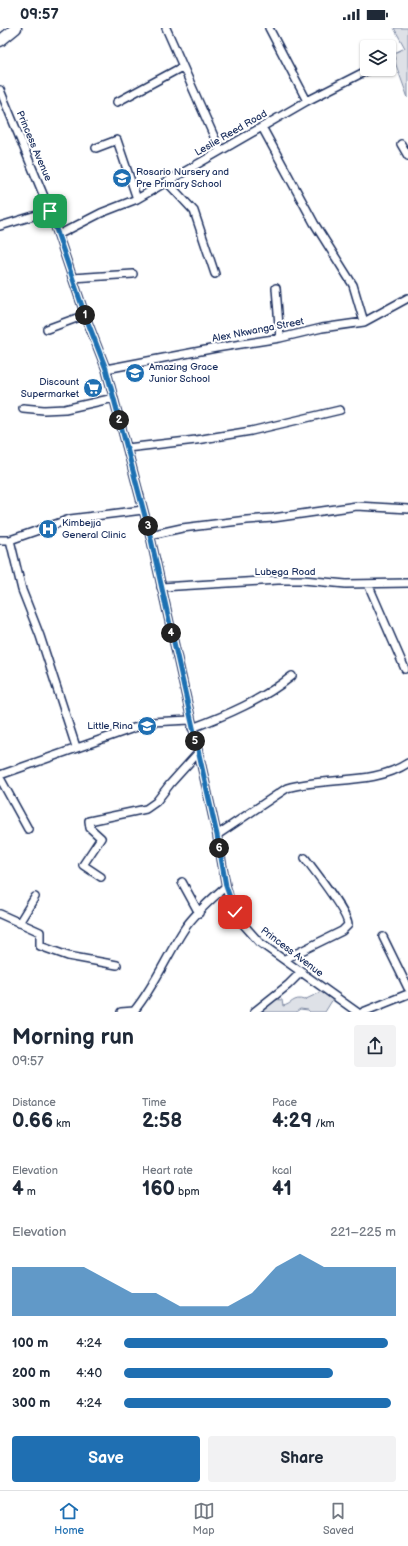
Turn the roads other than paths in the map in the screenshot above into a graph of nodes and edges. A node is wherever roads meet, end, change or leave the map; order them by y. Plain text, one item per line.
1 (16, 28) edge
2 (166, 28) edge
3 (269, 28) edge
4 (0, 41) edge
5 (182, 67) junction
6 (360, 74) edge
7 (0, 90) edge
8 (307, 101) junction
9 (117, 102) dead end
10 (262, 127) junction
11 (401, 144) dead end
12 (96, 148) dead end
13 (220, 150) junction
14 (408, 156) edge
15 (167, 182) junction
16 (137, 199) junction
17 (50, 211) junction
18 (0, 226) edge
19 (58, 236) junction
20 (133, 274) dead end
21 (215, 274) dead end
22 (72, 278) junction
23 (276, 288) dead end
24 (408, 298) edge
25 (85, 315) junction
26 (364, 322) junction
27 (46, 330) dead end
28 (280, 338) junction
29 (106, 369) junction
30 (114, 398) junction
31 (23, 408) dead end
32 (340, 410) dead end
33 (127, 448) junction
34 (408, 509) edge
35 (143, 510) junction
36 (150, 535) junction
37 (0, 540) edge
38 (10, 540) junction
39 (408, 583) edge
40 (368, 584) junction
41 (161, 588) junction
42 (405, 669) dead end
43 (292, 676) dead end
44 (190, 720) junction
45 (192, 728) junction
46 (76, 747) junction
47 (198, 753) junction
48 (408, 763) edge
49 (0, 775) edge
50 (0, 778) edge
51 (28, 829) dead end
52 (217, 835) junction
53 (305, 858) dead end
54 (101, 877) dead end
55 (182, 882) dead end
56 (226, 886) junction
57 (36, 897) dead end
58 (199, 913) junction
59 (0, 914) edge
60 (19, 923) junction
61 (383, 937) dead end
62 (285, 959) junction
63 (117, 966) dead end
64 (302, 972) junction
65 (408, 988) edge
66 (408, 994) edge
67 (121, 1012) edge
68 (254, 1012) edge
69 (357, 1012) edge
70 (363, 1012) edge

1 - 4 main road
2 - 5 street
3 - 8 street
5 - 9 street
5 - 13 street
6 - 8 street, Leslie Reed Road
7 - 17 street, Princess Avenue
8 - 10 street, Leslie Reed Road
10 - 13 street, Leslie Reed Road
10 - 26 street
11 - 14 street
12 - 16 street
13 - 15 street, Leslie Reed Road
15 - 16 street, Leslie Reed Road
15 - 21 street
16 - 19 street, Leslie Reed Road
17 - 18 street
17 - 19 street, Princess Avenue
19 - 22 street, Princess Avenue
20 - 22 street
22 - 25 street, Princess Avenue
23 - 28 street
24 - 26 street, Alex Nkwanga Street
25 - 27 street
25 - 29 street, Princess Avenue
26 - 28 street, Alex Nkwanga Street
28 - 29 street, Alex Nkwanga Street
29 - 30 street, Princess Avenue
30 - 31 street
30 - 33 street, Princess Avenue
32 - 33 street
33 - 35 street, Princess Avenue
34 - 36 street
35 - 36 street, Princess Avenue
35 - 38 street
36 - 41 street, Princess Avenue
37 - 38 street
38 - 46 street
39 - 40 street, Lubega Road
40 - 41 street, Lubega Road
40 - 42 street
41 - 44 street, Princess Avenue
43 - 45 street
44 - 45 street, Princess Avenue
44 - 46 street
45 - 47 street, Princess Avenue
46 - 49 street
47 - 52 street, Princess Avenue
47 - 54 street
48 - 52 street
50 - 51 street
52 - 56 street, Princess Avenue
53 - 62 street
55 - 58 street
56 - 58 street
56 - 62 street, Princess Avenue
57 - 60 street
58 - 67 street
59 - 60 street
60 - 63 street
61 - 65 street
62 - 64 street, Princess Avenue
64 - 68 street
64 - 69 street, Princess Avenue
66 - 70 street

